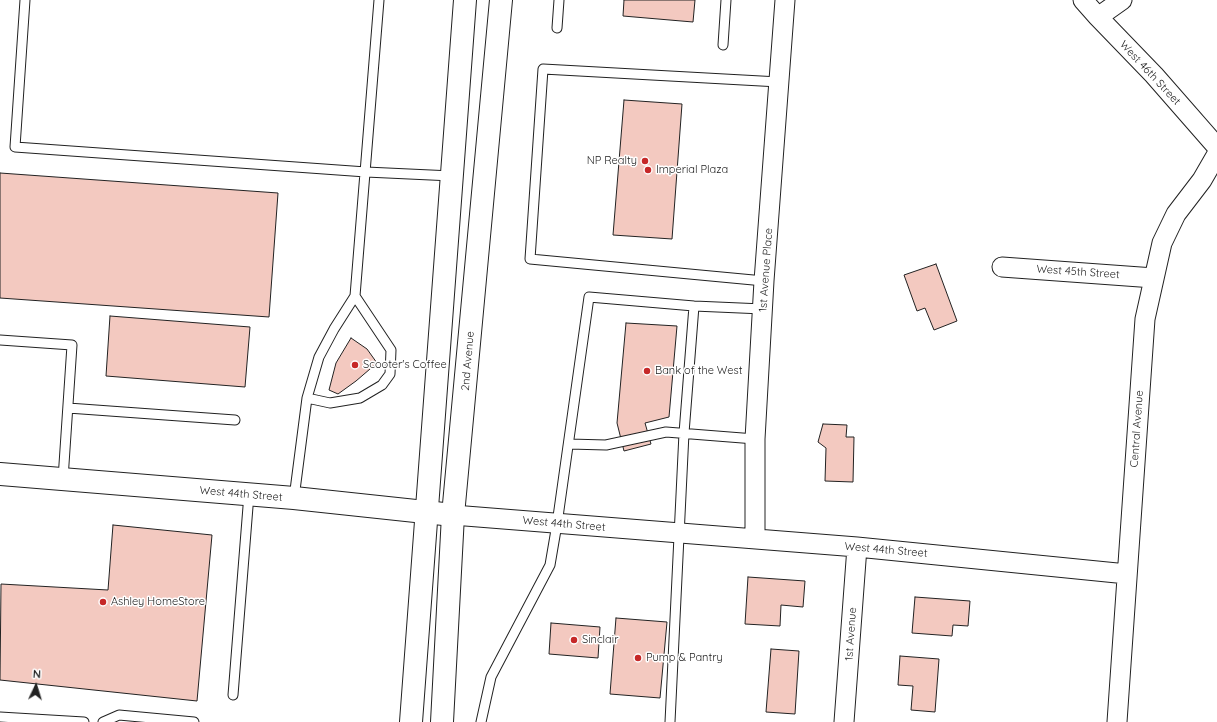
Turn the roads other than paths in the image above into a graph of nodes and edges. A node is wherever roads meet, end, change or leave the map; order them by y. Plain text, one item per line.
1 (25, 0) edge
2 (379, 0) edge
3 (465, 0) edge
4 (502, 0) edge
5 (559, 0) edge
6 (726, 0) edge
7 (785, 0) edge
8 (1083, 0) edge
9 (1122, 0) edge
10 (1098, 18) junction
11 (557, 28) dead end
12 (723, 45) dead end
13 (779, 82) junction
14 (1217, 147) edge
15 (1217, 154) edge
16 (366, 172) junction
17 (452, 176) junction
18 (1002, 267) dead end
19 (1154, 278) junction
20 (764, 281) junction
21 (355, 296) junction
22 (694, 306) junction
23 (763, 309) junction
24 (0, 340) edge
25 (307, 398) junction
26 (68, 408) junction
27 (235, 420) dead end
28 (684, 433) junction
29 (755, 439) junction
30 (569, 444) junction
31 (0, 474) edge
32 (63, 479) junction
33 (249, 494) junction
34 (294, 498) junction
35 (428, 513) junction
36 (454, 515) junction
37 (557, 524) junction
38 (680, 533) junction
39 (754, 539) junction
40 (857, 547) junction
41 (1127, 574) junction
42 (233, 695) dead end
43 (0, 717) edge
44 (84, 722) edge
45 (103, 722) edge
46 (194, 722) edge
47 (411, 722) edge
48 (442, 722) edge
49 (481, 722) edge
50 (670, 722) edge
51 (844, 722) edge
52 (1117, 722) edge

1 - 16 lane
2 - 16 lane
3 - 17 main road
4 - 36 main road, 2nd Avenue
5 - 11 lane
6 - 12 lane
7 - 13 street, 1st Avenue Place
8 - 10 street, West 46th Street
9 - 10 street
10 - 14 street, West 46th Street
13 - 20 street, 1st Avenue Place
13 - 20 lane
15 - 19 street, Central Avenue
16 - 17 lane
16 - 21 lane
17 - 35 main road
18 - 19 street, West 45th Street
19 - 41 street, Central Avenue
20 - 23 street, 1st Avenue Place
21 - 25 lane
21 - 25 lane
22 - 23 lane
22 - 28 lane
22 - 30 lane
23 - 29 street, 1st Avenue Place
24 - 26 lane
25 - 34 lane
26 - 27 lane
26 - 32 lane
28 - 29 lane
28 - 30 lane
28 - 38 lane
29 - 39 street, 1st Avenue Place
30 - 37 lane
31 - 32 main road, West 44th Street
32 - 33 main road, West 44th Street
33 - 34 main road, West 44th Street
33 - 42 lane
34 - 35 main road, West 44th Street
35 - 36 main road, West 44th Street
35 - 47 main road
36 - 37 street, West 44th Street
36 - 48 main road, 2nd Avenue
37 - 38 street, West 44th Street
37 - 49 lane
38 - 39 street, West 44th Street
38 - 50 lane
39 - 40 street, West 44th Street
40 - 41 street, West 44th Street
40 - 51 street, 1st Avenue
41 - 52 street, Central Avenue
43 - 44 lane
45 - 46 lane

